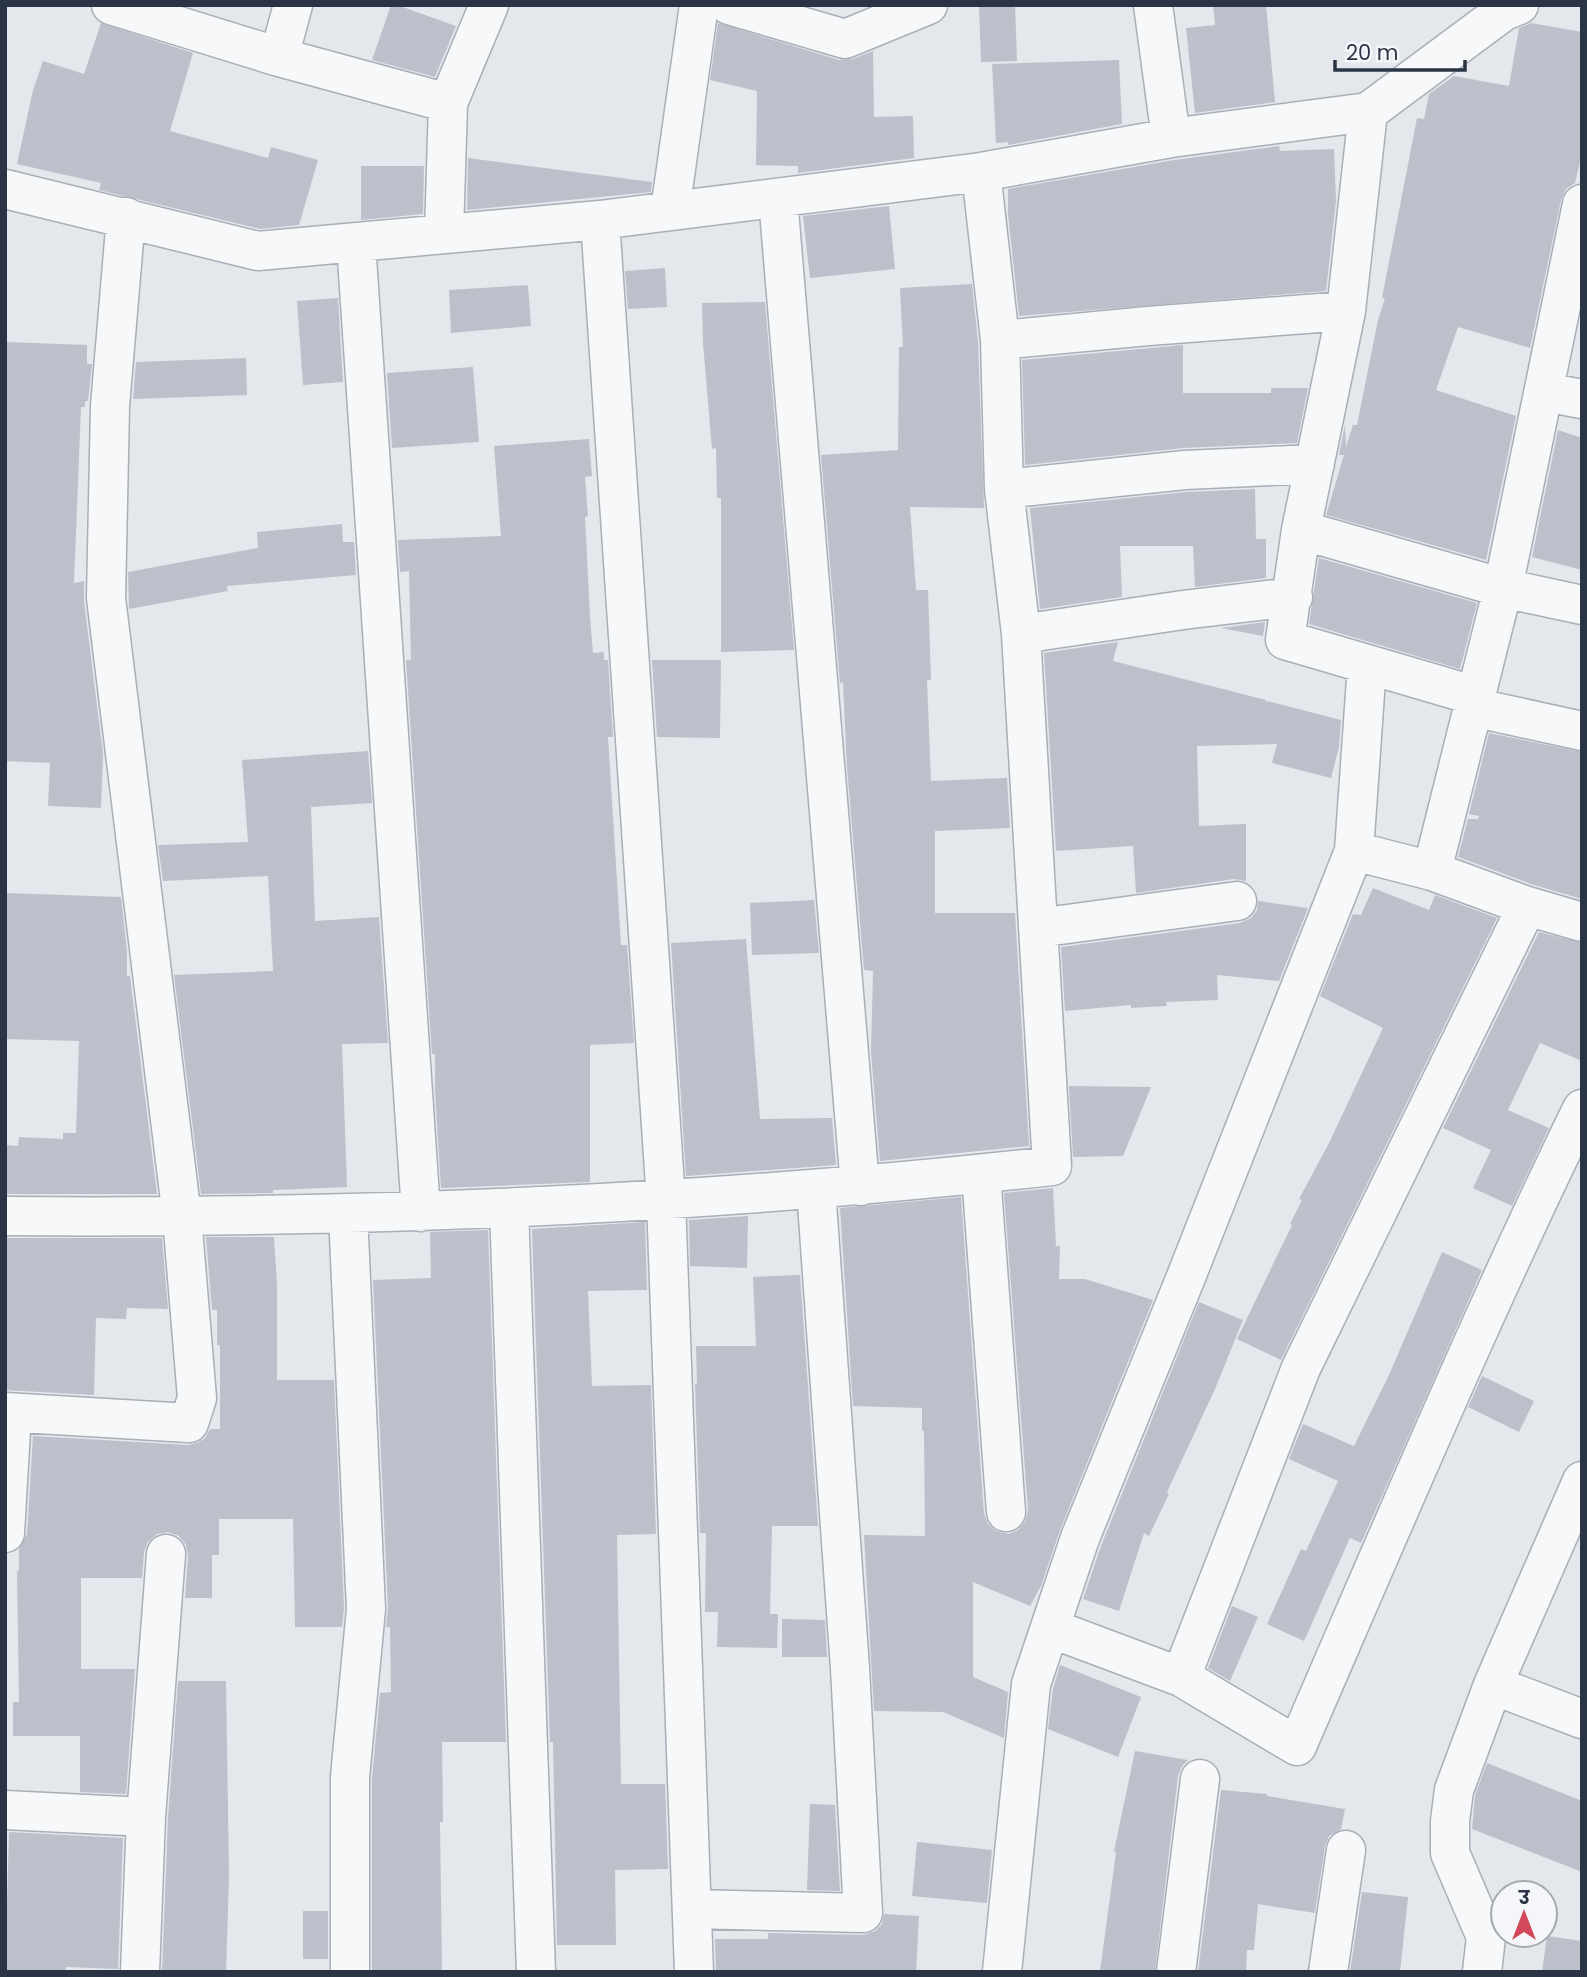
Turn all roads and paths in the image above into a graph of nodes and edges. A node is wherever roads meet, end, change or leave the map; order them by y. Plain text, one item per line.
1 (111, 5) edge
2 (293, 5) edge
3 (489, 5) edge
4 (699, 5) edge
5 (729, 5) edge
6 (928, 5) edge
7 (1153, 5) edge
8 (1520, 5) edge
9 (279, 57) junction
10 (448, 103) junction
11 (1368, 112) junction
12 (1171, 138) junction
13 (981, 172) junction
14 (5, 189) edge
15 (778, 198) junction
16 (1582, 204) edge
17 (670, 211) junction
18 (126, 217) junction
19 (600, 220) junction
20 (444, 234) junction
21 (356, 243) junction
22 (1346, 311) junction
23 (1000, 340) junction
24 (1545, 392) junction
25 (1582, 399) edge
26 (1315, 464) junction
27 (1004, 489) junction
28 (1301, 530) junction
29 (1503, 588) junction
30 (1293, 597) junction
31 (1582, 605) edge
32 (1021, 634) junction
33 (1367, 665) junction
34 (1474, 701) junction
35 (1582, 731) edge
36 (1354, 851) junction
37 (1432, 871) junction
38 (1237, 901) dead end
39 (1527, 906) junction
40 (1582, 922) edge
41 (1038, 928) junction
42 (1582, 1109) edge
43 (981, 1174) junction
44 (860, 1186) junction
45 (816, 1189) junction
46 (666, 1200) junction
47 (509, 1209) junction
48 (421, 1212) junction
49 (348, 1214) junction
50 (5, 1216) edge
51 (182, 1217) junction
52 (8, 1413) edge
53 (1582, 1482) edge
54 (1006, 1511) dead end
55 (5, 1533) edge
56 (166, 1554) dead end
57 (1050, 1628) junction
58 (1181, 1677) junction
59 (1493, 1685) junction
60 (1582, 1719) edge
61 (1200, 1779) dead end
62 (5, 1810) edge
63 (146, 1816) junction
64 (1346, 1850) dead end
65 (693, 1909) junction
66 (139, 1972) edge
67 (349, 1972) edge
68 (536, 1972) edge
69 (694, 1972) edge
70 (1002, 1972) edge
71 (1176, 1972) edge
72 (1328, 1972) edge
73 (1482, 1972) edge

1 - 9 street
2 - 9 street
3 - 10 street
4 - 17 street
5 - 6 street
7 - 12 street
8 - 11 street
9 - 10 street
10 - 20 street
11 - 12 street
11 - 22 street
12 - 13 street
13 - 15 street
13 - 23 street
14 - 18 street
15 - 17 street
15 - 44 street
16 - 24 street
17 - 19 street
18 - 21 street
18 - 51 street
19 - 20 street
19 - 46 street
20 - 21 street
21 - 48 street
22 - 23 street
22 - 26 street
23 - 27 street
24 - 25 street
24 - 29 street
26 - 27 street
26 - 28 street
27 - 32 street
28 - 29 street
28 - 30 street
29 - 31 street
29 - 34 street
30 - 32 street
30 - 33 street
32 - 41 street
33 - 34 street
33 - 36 street
34 - 35 street
34 - 37 street
36 - 37 street
36 - 57 street
37 - 39 street
38 - 41 street
39 - 40 street
39 - 58 street
41 - 43 street
42 - 58 street
43 - 44 street
43 - 54 street
44 - 45 street
45 - 46 street
45 - 65 street
46 - 47 street
46 - 65 street
47 - 48 street
47 - 68 street
48 - 49 street
49 - 51 street
49 - 67 street
50 - 51 street
51 - 52 street
52 - 55 street
53 - 59 street
56 - 63 street
57 - 58 street
57 - 70 street
59 - 60 street
59 - 73 street
61 - 71 street
62 - 63 street
63 - 66 street
64 - 72 street
65 - 69 street

